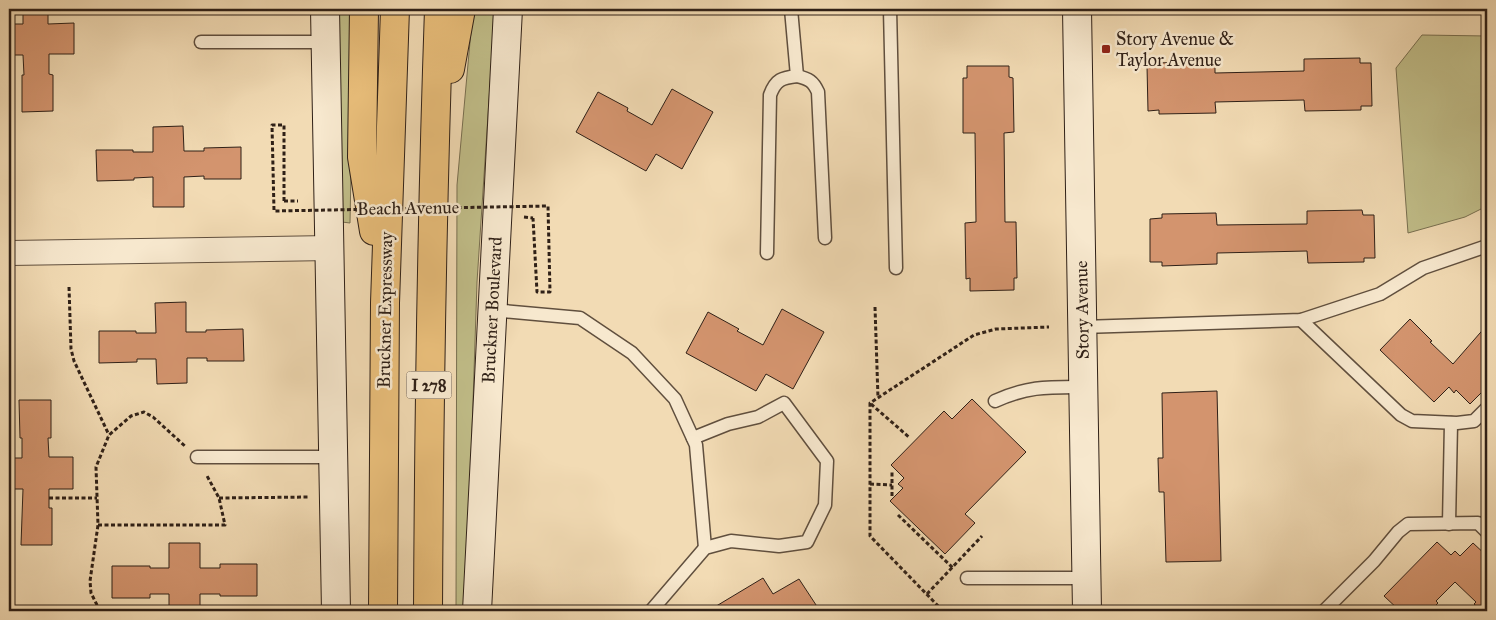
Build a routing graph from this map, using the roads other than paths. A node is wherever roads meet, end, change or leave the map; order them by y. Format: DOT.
graph roads {
  1 [pos="325,9"];
  2 [pos="364,9"];
  3 [pos="395,9"];
  4 [pos="439,9"];
  5 [pos="461,9"];
  6 [pos="508,9"];
  7 [pos="791,9"];
  8 [pos="890,9"];
  9 [pos="1077,9"];
  10 [pos="201,42"];
  11 [pos="325,42"];
  12 [pos="798,76"];
  13 [pos="434,159"];
  14 [pos="825,238"];
  15 [pos="1487,246"];
  16 [pos="330,248"];
  17 [pos="9,253"];
  18 [pos="767,253"];
  19 [pos="896,268"];
  20 [pos="385,303"];
  21 [pos="492,310"];
  22 [pos="1301,320"];
  23 [pos="1082,327"];
  24 [pos="1084,387"];
  25 [pos="995,401"];
  26 [pos="1487,408"];
  27 [pos="1451,422"];
  28 [pos="693,438"];
  29 [pos="197,457"];
  30 [pos="333,457"];
  31 [pos="1449,524"];
  32 [pos="1487,532"];
  33 [pos="705,548"];
  34 [pos="967,578"];
  35 [pos="1087,578"];
  36 [pos="336,611"];
  37 [pos="383,611"];
  38 [pos="428,611"];
  39 [pos="477,611"];
  40 [pos="652,611"];
  41 [pos="1088,611"];
  42 [pos="1324,611"];
  1 -- 11 [label="main road"];
  2 -- 20 [label="highway"];
  3 -- 20 [label="highway, Bruckner Expressway / I 278"];
  4 -- 13 [label="highway, I 278"];
  5 -- 13 [label="highway"];
  6 -- 21 [label="main road, Bruckner Boulevard"];
  7 -- 12 [label="lane"];
  8 -- 19 [label="lane"];
  9 -- 23 [label="main road, Story Avenue"];
  10 -- 11 [label="lane"];
  11 -- 16 [label="main road"];
  12 -- 14 [label="lane"];
  12 -- 18 [label="lane"];
  13 -- 38 [label="highway, I 278"];
  15 -- 22 [label="lane"];
  16 -- 17 [label="street"];
  16 -- 30 [label="main road"];
  20 -- 37 [label="highway, Bruckner Expressway / I 278"];
  21 -- 28 [label="lane"];
  21 -- 39 [label="main road, Bruckner Boulevard"];
  22 -- 23 [label="lane"];
  22 -- 27 [label="lane"];
  23 -- 24 [label="main road, Story Avenue"];
  24 -- 25 [label="lane"];
  24 -- 35 [label="main road, Story Avenue"];
  26 -- 27 [label="lane"];
  27 -- 31 [label="lane"];
  28 -- 33 [label="lane"];
  28 -- 33 [label="lane"];
  29 -- 30 [label="lane"];
  30 -- 36 [label="main road"];
  31 -- 32 [label="lane"];
  31 -- 42 [label="lane"];
  33 -- 40 [label="lane"];
  34 -- 35 [label="lane"];
  35 -- 41 [label="main road, Story Avenue"];
}
